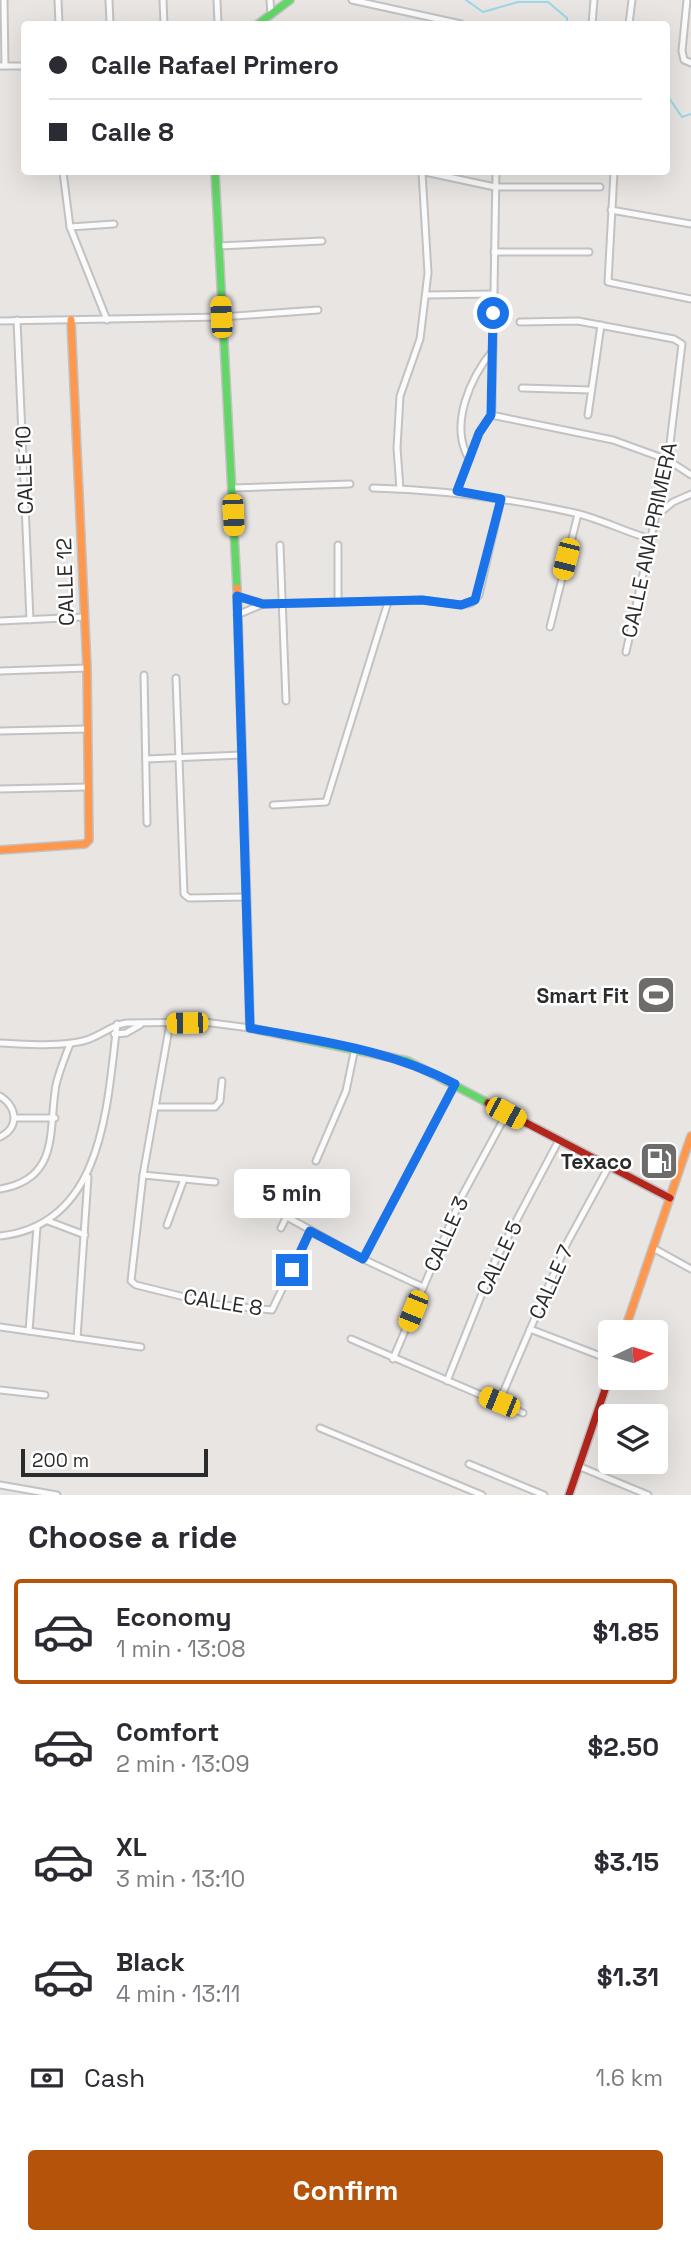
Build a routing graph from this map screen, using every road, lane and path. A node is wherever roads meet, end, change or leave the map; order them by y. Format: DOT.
graph roads {
  1 [pos="4,0"];
  2 [pos="58,0"];
  3 [pos="109,0"];
  4 [pos="163,0"];
  5 [pos="217,0"];
  6 [pos="270,0"];
  7 [pos="290,0"];
  8 [pos="352,0"];
  9 [pos="594,0"];
  10 [pos="632,0"];
  11 [pos="687,0"];
  12 [pos="271,16"];
  13 [pos="59,21"];
  14 [pos="110,21"];
  15 [pos="164,21"];
  16 [pos="218,21"];
  17 [pos="263,21"];
  18 [pos="447,21"];
  19 [pos="592,21"];
  20 [pos="629,21"];
  21 [pos="691,62"];
  22 [pos="3,66"];
  23 [pos="21,66"];
  24 [pos="64,175"];
  25 [pos="215,175"];
  26 [pos="424,175"];
  27 [pos="438,175"];
  28 [pos="496,175"];
  29 [pos="614,175"];
  30 [pos="495,187"];
  31 [pos="600,187"];
  32 [pos="611,209"];
  33 [pos="114,224"];
  34 [pos="691,224"];
  35 [pos="71,227"];
  36 [pos="322,241"];
  37 [pos="218,246"];
  38 [pos="494,252"];
  39 [pos="589,252"];
  40 [pos="494,294"];
  41 [pos="427,295"];
  42 [pos="691,299"];
  43 [pos="318,310"];
  44 [pos="221,317"];
  45 [pos="17,320"];
  46 [pos="71,320"];
  47 [pos="107,320"];
  48 [pos="0,321"];
  49 [pos="520,322"];
  50 [pos="601,325"];
  51 [pos="493,350"];
  52 [pos="523,388"];
  53 [pos="591,390"];
  54 [pos="491,415"];
  55 [pos="588,415"];
  56 [pos="468,459"];
  57 [pos="668,460"];
  58 [pos="691,475"];
  59 [pos="350,484"];
  60 [pos="232,488"];
  61 [pos="373,488"];
  62 [pos="400,489"];
  63 [pos="457,491"];
  64 [pos="691,494"];
  65 [pos="501,499"];
  66 [pos="578,514"];
  67 [pos="656,517"];
  68 [pos="651,539"];
  69 [pos="279,545"];
  70 [pos="338,545"];
  71 [pos="237,596"];
  72 [pos="338,602"];
  73 [pos="388,602"];
  74 [pos="263,604"];
  75 [pos="282,604"];
  76 [pos="237,615"];
  77 [pos="84,617"];
  78 [pos="30,620"];
  79 [pos="0,621"];
  80 [pos="550,627"];
  81 [pos="626,652"];
  82 [pos="87,668"];
  83 [pos="0,671"];
  84 [pos="144,675"];
  85 [pos="176,678"];
  86 [pos="286,701"];
  87 [pos="87,729"];
  88 [pos="0,731"];
  89 [pos="242,755"];
  90 [pos="177,757"];
  91 [pos="146,759"];
  92 [pos="88,787"];
  93 [pos="0,789"];
  94 [pos="273,805"];
  95 [pos="147,823"];
  96 [pos="0,850"];
  97 [pos="245,897"];
  98 [pos="170,1023"];
  99 [pos="117,1024"];
  100 [pos="139,1025"];
  101 [pos="250,1028"];
  102 [pos="108,1033"];
  103 [pos="115,1034"];
  104 [pos="0,1043"];
  105 [pos="70,1044"];
  106 [pos="355,1048"];
  107 [pos="222,1081"];
  108 [pos="455,1084"];
  109 [pos="0,1096"];
  110 [pos="156,1107"];
  111 [pos="506,1113"];
  112 [pos="15,1118"];
  113 [pos="55,1118"];
  114 [pos="691,1136"];
  115 [pos="0,1137"];
  116 [pos="559,1140"];
  117 [pos="316,1160"];
  118 [pos="609,1166"];
  119 [pos="89,1174"];
  120 [pos="144,1175"];
  121 [pos="184,1179"];
  122 [pos="215,1182"];
  123 [pos="301,1187"];
  124 [pos="0,1189"];
  125 [pos="670,1198"];
  126 [pos="286,1217"];
  127 [pos="48,1221"];
  128 [pos="167,1225"];
  129 [pos="37,1227"];
  130 [pos="281,1228"];
  131 [pos="310,1231"];
  132 [pos="0,1236"];
  133 [pos="85,1236"];
  134 [pos="653,1248"];
  135 [pos="363,1259"];
  136 [pos="691,1269"];
  137 [pos="423,1287"];
  138 [pos="628,1320"];
  139 [pos="0,1327"];
  140 [pos="530,1329"];
  141 [pos="29,1331"];
  142 [pos="77,1338"];
  143 [pos="351,1339"];
  144 [pos="141,1348"];
  145 [pos="598,1355"];
  146 [pos="393,1359"];
  147 [pos="447,1381"];
  148 [pos="0,1390"];
  149 [pos="605,1390"];
  150 [pos="45,1395"];
  151 [pos="499,1402"];
  152 [pos="523,1413"];
  153 [pos="320,1428"];
  154 [pos="469,1464"];
  155 [pos="578,1466"];
  156 [pos="0,1485"];
  157 [pos="51,1495"];
  158 [pos="57,1495"];
  159 [pos="482,1495"];
  160 [pos="544,1495"];
  161 [pos="569,1495"];
  162 [pos="648,1495"];
  1 -- 22 [label="street"];
  2 -- 13 [label="street"];
  3 -- 14 [label="street"];
  4 -- 15 [label="street"];
  5 -- 16 [label="street"];
  6 -- 12 [label="street"];
  7 -- 12 [label="street"];
  8 -- 18 [label="street"];
  9 -- 19 [label="street"];
  10 -- 20 [label="street"];
  11 -- 21 [label="street"];
  12 -- 17 [label="street"];
  22 -- 23 [label="street"];
  24 -- 35 [label="street"];
  25 -- 37 [label="street"];
  26 -- 41 [label="street"];
  27 -- 30 [label="street"];
  28 -- 30 [label="street"];
  29 -- 32 [label="street"];
  30 -- 31 [label="street"];
  30 -- 38 [label="street"];
  32 -- 34 [label="street"];
  32 -- 42 [label="street"];
  33 -- 35 [label="street"];
  35 -- 47 [label="street"];
  36 -- 37 [label="street"];
  37 -- 44 [label="street"];
  38 -- 39 [label="street"];
  38 -- 40 [label="street"];
  40 -- 41 [label="street"];
  40 -- 51 [label="street"];
  41 -- 62 [label="street"];
  43 -- 44 [label="street"];
  44 -- 47 [label="street"];
  44 -- 60 [label="street"];
  45 -- 46 [label="street"];
  45 -- 48 [label="street"];
  45 -- 78 [label="street, CALLE 10"];
  46 -- 47 [label="street"];
  46 -- 77 [label="street, CALLE 12"];
  49 -- 50 [label="street"];
  50 -- 53 [label="street"];
  50 -- 57 [label="street, CALLE ANA PRIMERA"];
  51 -- 54 [label="street"];
  51 -- 56 [label="street"];
  52 -- 53 [label="street"];
  53 -- 55 [label="street"];
  54 -- 56 [label="street"];
  54 -- 57 [label="street"];
  56 -- 63 [label="street"];
  57 -- 58 [label="street"];
  57 -- 67 [label="street, CALLE ANA PRIMERA"];
  59 -- 60 [label="street"];
  60 -- 71 [label="street"];
  61 -- 62 [label="street"];
  62 -- 63 [label="street"];
  63 -- 65 [label="street"];
  64 -- 67 [label="street"];
  65 -- 66 [label="street"];
  65 -- 73 [label="street"];
  66 -- 68 [label="street"];
  66 -- 80 [label="street"];
  67 -- 68 [label="street, CALLE ANA PRIMERA"];
  68 -- 81 [label="street, CALLE ANA PRIMERA"];
  69 -- 75 [label="street"];
  70 -- 72 [label="street"];
  71 -- 74 [label="street"];
  71 -- 76 [label="street"];
  72 -- 73 [label="street"];
  72 -- 75 [label="street"];
  73 -- 94 [label="street"];
  74 -- 75 [label="street"];
  74 -- 76 [label="street"];
  75 -- 86 [label="street"];
  76 -- 89 [label="street"];
  77 -- 78 [label="street"];
  77 -- 82 [label="street, CALLE 12"];
  78 -- 79 [label="street"];
  82 -- 83 [label="street"];
  82 -- 87 [label="street, CALLE 12"];
  84 -- 91 [label="street"];
  85 -- 90 [label="street"];
  87 -- 88 [label="street"];
  87 -- 92 [label="street, CALLE 12"];
  89 -- 90 [label="street"];
  89 -- 97 [label="street"];
  90 -- 91 [label="street"];
  90 -- 97 [label="street"];
  91 -- 95 [label="street"];
  92 -- 93 [label="street"];
  92 -- 96 [label="street, CALLE 12"];
  97 -- 101 [label="street"];
  98 -- 100 [label="street"];
  98 -- 101 [label="street"];
  98 -- 110 [label="street"];
  99 -- 100 [label="street"];
  99 -- 102 [label="street"];
  99 -- 103 [label="street"];
  100 -- 103 [label="street"];
  101 -- 106 [label="street"];
  102 -- 103 [label="street"];
  102 -- 105 [label="street"];
  103 -- 119 [label="street"];
  104 -- 105 [label="street"];
  105 -- 113 [label="street"];
  106 -- 108 [label="street"];
  106 -- 117 [label="street"];
  107 -- 110 [label="street"];
  108 -- 111 [label="street"];
  108 -- 135 [label="street"];
  109 -- 112 [label="street"];
  110 -- 120 [label="street"];
  111 -- 116 [label="street"];
  111 -- 137 [label="street, CALLE 3"];
  112 -- 113 [label="street"];
  112 -- 115 [label="street"];
  113 -- 124 [label="street"];
  114 -- 125 [label="street"];
  116 -- 118 [label="street"];
  116 -- 147 [label="street, CALLE 5"];
  118 -- 125 [label="street"];
  118 -- 140 [label="street, CALLE 7"];
  119 -- 127 [label="street"];
  119 -- 133 [label="street"];
  120 -- 121 [label="street"];
  120 -- 131 [label="street, CALLE 8"];
  121 -- 122 [label="street"];
  121 -- 128 [label="street"];
  123 -- 126 [label="street"];
  125 -- 134 [label="street"];
  126 -- 130 [label="street"];
  126 -- 131 [label="street"];
  127 -- 129 [label="street"];
  127 -- 133 [label="street"];
  129 -- 132 [label="street"];
  129 -- 141 [label="street"];
  131 -- 135 [label="street"];
  133 -- 142 [label="street"];
  134 -- 136 [label="street"];
  134 -- 138 [label="street"];
  135 -- 137 [label="street"];
  137 -- 146 [label="street, CALLE 3"];
  139 -- 141 [label="street"];
  140 -- 145 [label="street"];
  140 -- 151 [label="street, CALLE 7"];
  141 -- 142 [label="street"];
  142 -- 144 [label="street"];
  143 -- 146 [label="street"];
  146 -- 147 [label="street"];
  147 -- 151 [label="street"];
  148 -- 150 [label="street"];
  149 -- 155 [label="street"];
  151 -- 152 [label="street"];
  153 -- 159 [label="street"];
  154 -- 160 [label="street"];
  155 -- 161 [label="street"];
  155 -- 162 [label="street"];
  156 -- 157 [label="street"];
  157 -- 158 [label="street"];
}
